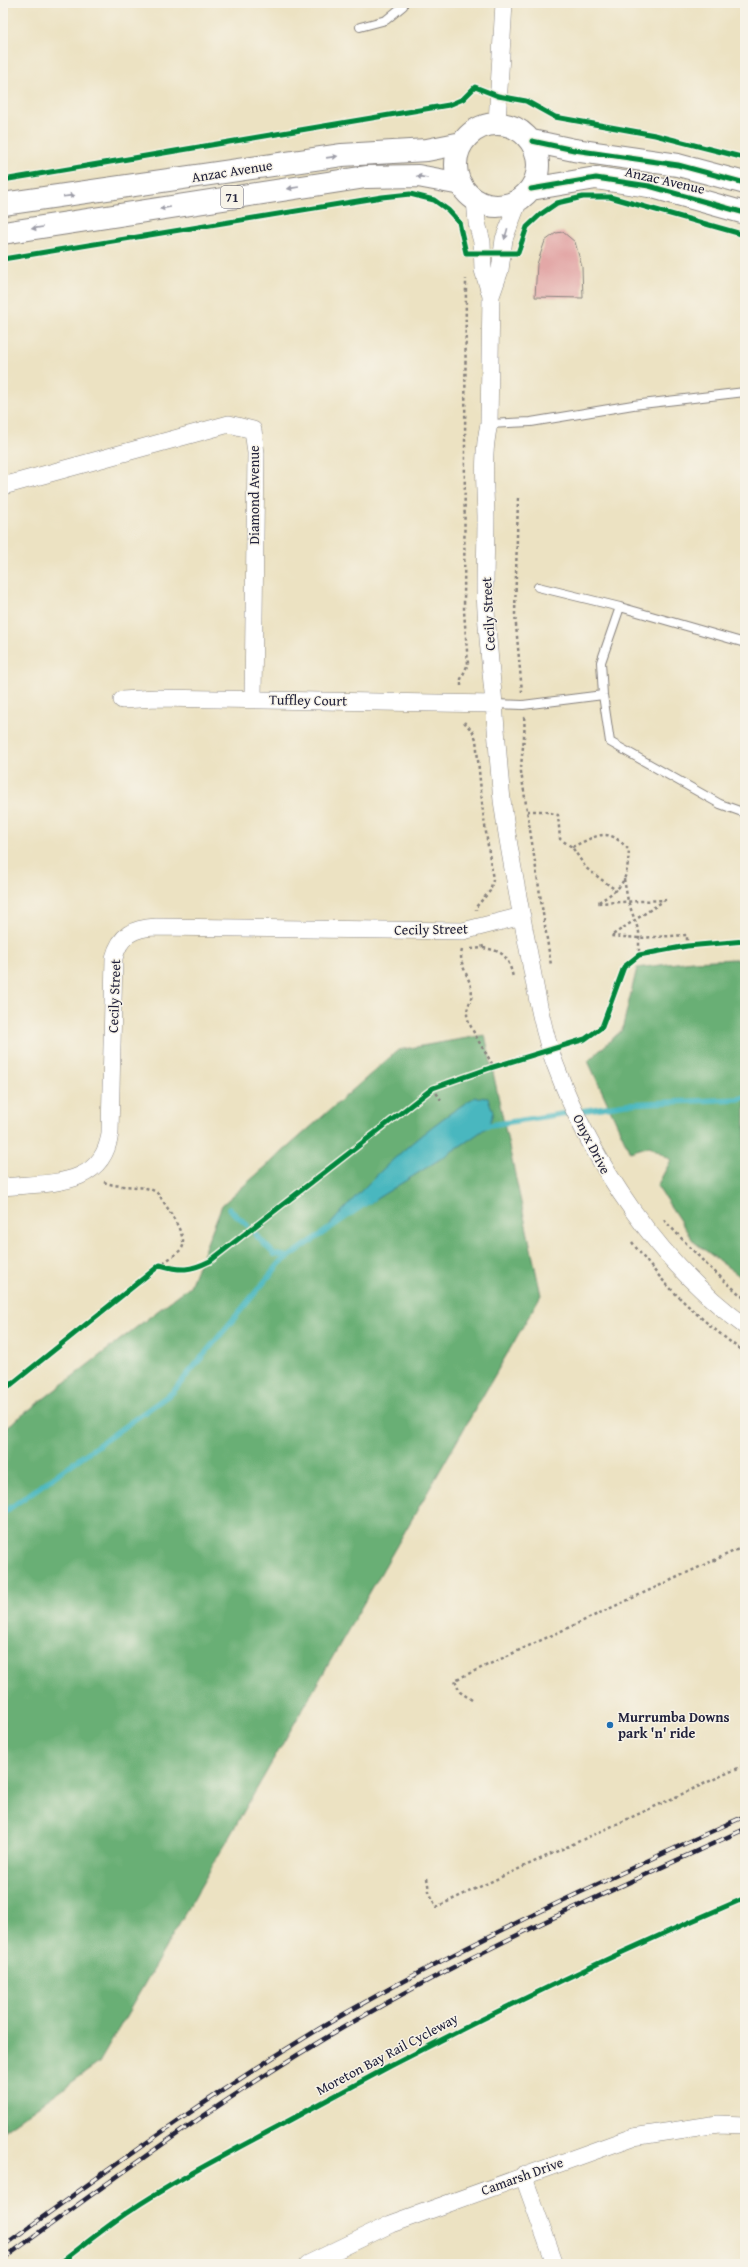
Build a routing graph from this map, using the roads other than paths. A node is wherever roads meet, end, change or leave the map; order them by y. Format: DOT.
graph roads {
  1 [pos="402,3"];
  2 [pos="504,3"];
  3 [pos="360,27"];
  4 [pos="496,123"];
  5 [pos="532,142"];
  6 [pos="462,143"];
  7 [pos="745,183"];
  8 [pos="468,192"];
  9 [pos="524,194"];
  10 [pos="3,204"];
  11 [pos="745,213"];
  12 [pos="3,233"];
  13 [pos="491,296"];
  14 [pos="745,392"];
  15 [pos="488,424"];
  16 [pos="3,486"];
  17 [pos="538,587"];
  18 [pos="620,607"];
  19 [pos="745,643"];
  20 [pos="603,695"];
  21 [pos="253,699"];
  22 [pos="122,700"];
  23 [pos="494,704"];
  24 [pos="745,813"];
  25 [pos="522,916"];
  26 [pos="3,1187"];
  27 [pos="745,1326"];
  28 [pos="745,2125"];
  29 [pos="523,2175"];
  30 [pos="308,2264"];
  31 [pos="555,2264"];
  1 -- 3 [label="lane"];
  2 -- 4 [label="street"];
  4 -- 5 [label="highway"];
  4 -- 6 [label="highway"];
  5 -- 7 [label="highway, Anzac Avenue"];
  5 -- 9 [label="highway"];
  6 -- 8 [label="highway"];
  10 -- 6 [label="highway, Anzac Avenue / 71, one-way"];
  8 -- 9 [label="highway, 71"];
  8 -- 12 [label="highway, Anzac Avenue / 71, one-way"];
  8 -- 13 [label="street, Cecily Street"];
  9 -- 11 [label="highway, Anzac Avenue / 71"];
  9 -- 13 [label="street, Cecily Street, one-way"];
  13 -- 15 [label="street, Cecily Street"];
  14 -- 15 [label="lane"];
  15 -- 23 [label="street, Cecily Street"];
  16 -- 21 [label="street, Diamond Avenue"];
  17 -- 18 [label="lane"];
  18 -- 19 [label="lane"];
  18 -- 20 [label="lane"];
  20 -- 23 [label="lane"];
  20 -- 24 [label="lane"];
  21 -- 22 [label="street, Tuffley Court"];
  21 -- 23 [label="street, Tuffley Court"];
  23 -- 25 [label="street, Cecily Street"];
  25 -- 26 [label="street, Cecily Street"];
  25 -- 27 [label="street, Onyx Drive"];
  28 -- 29 [label="street, Camarsh Drive"];
  29 -- 30 [label="street, Camarsh Drive"];
  29 -- 31 [label="street"];
}
